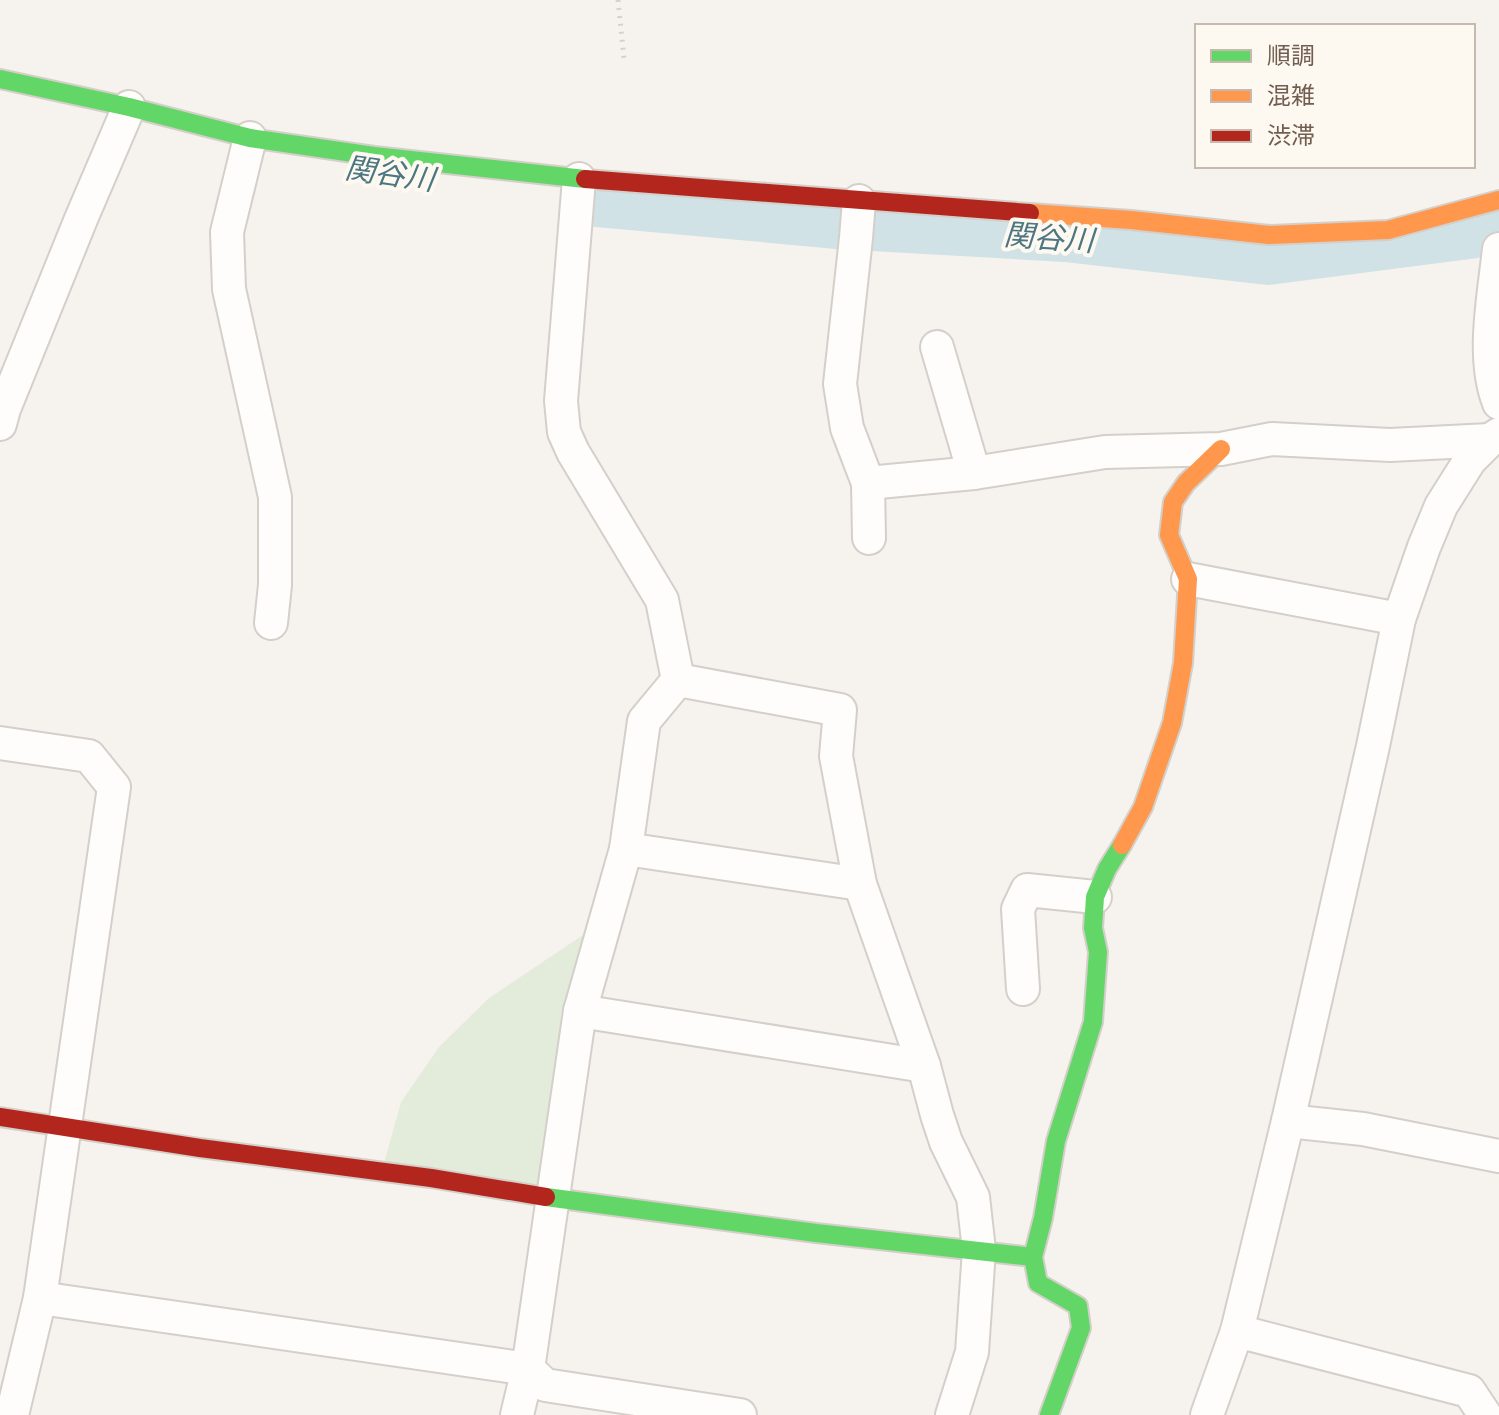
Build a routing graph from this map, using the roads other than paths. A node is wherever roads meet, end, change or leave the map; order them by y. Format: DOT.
graph roads {
  1 [pos="0,79"];
  2 [pos="129,107"];
  3 [pos="250,138"];
  4 [pos="579,179"];
  5 [pos="1499,200"];
  6 [pos="858,219"];
  7 [pos="1499,249"];
  8 [pos="937,347"];
  9 [pos="1499,403"];
  10 [pos="1,413"];
  11 [pos="1494,437"];
  12 [pos="1221,449"];
  13 [pos="974,473"];
  14 [pos="868,483"];
  15 [pos="869,538"];
  16 [pos="1188,579"];
  17 [pos="1399,619"];
  18 [pos="271,623"];
  19 [pos="678,680"];
  20 [pos="0,743"];
  21 [pos="626,849"];
  22 [pos="860,884"];
  23 [pos="1095,897"];
  24 [pos="1023,989"];
  25 [pos="580,1011"];
  26 [pos="924,1066"];
  27 [pos="0,1117"];
  28 [pos="1288,1121"];
  29 [pos="64,1128"];
  30 [pos="1499,1156"];
  31 [pos="552,1198"];
  32 [pos="979,1250"];
  33 [pos="1033,1257"];
  34 [pos="40,1298"];
  35 [pos="1237,1331"];
  36 [pos="528,1369"];
  37 [pos="12,1415"];
  38 [pos="517,1415"];
  39 [pos="740,1415"];
  40 [pos="952,1415"];
  41 [pos="1049,1415"];
  42 [pos="1207,1415"];
  43 [pos="1485,1415"];
  1 -- 2 [label="street"];
  2 -- 3 [label="street"];
  2 -- 10 [label="street"];
  3 -- 4 [label="street"];
  3 -- 18 [label="street"];
  4 -- 6 [label="street"];
  4 -- 19 [label="street"];
  5 -- 6 [label="street"];
  6 -- 14 [label="street"];
  7 -- 9 [label="street"];
  8 -- 13 [label="street"];
  11 -- 12 [label="street"];
  11 -- 17 [label="street"];
  12 -- 13 [label="street"];
  12 -- 16 [label="street"];
  13 -- 14 [label="street"];
  14 -- 15 [label="street"];
  16 -- 17 [label="street"];
  16 -- 23 [label="street"];
  17 -- 28 [label="street"];
  19 -- 21 [label="street"];
  19 -- 22 [label="street"];
  20 -- 29 [label="street"];
  21 -- 22 [label="street"];
  21 -- 25 [label="street"];
  22 -- 26 [label="street"];
  23 -- 24 [label="street"];
  23 -- 33 [label="street"];
  25 -- 26 [label="street"];
  25 -- 31 [label="street"];
  26 -- 32 [label="street"];
  27 -- 29 [label="street"];
  28 -- 30 [label="street"];
  28 -- 35 [label="street"];
  29 -- 31 [label="street"];
  29 -- 34 [label="street"];
  31 -- 32 [label="street"];
  31 -- 36 [label="street"];
  32 -- 33 [label="street"];
  32 -- 40 [label="street"];
  33 -- 41 [label="street"];
  34 -- 36 [label="street"];
  34 -- 37 [label="street"];
  35 -- 42 [label="street"];
  35 -- 43 [label="street"];
  36 -- 38 [label="street"];
  36 -- 39 [label="street"];
}
